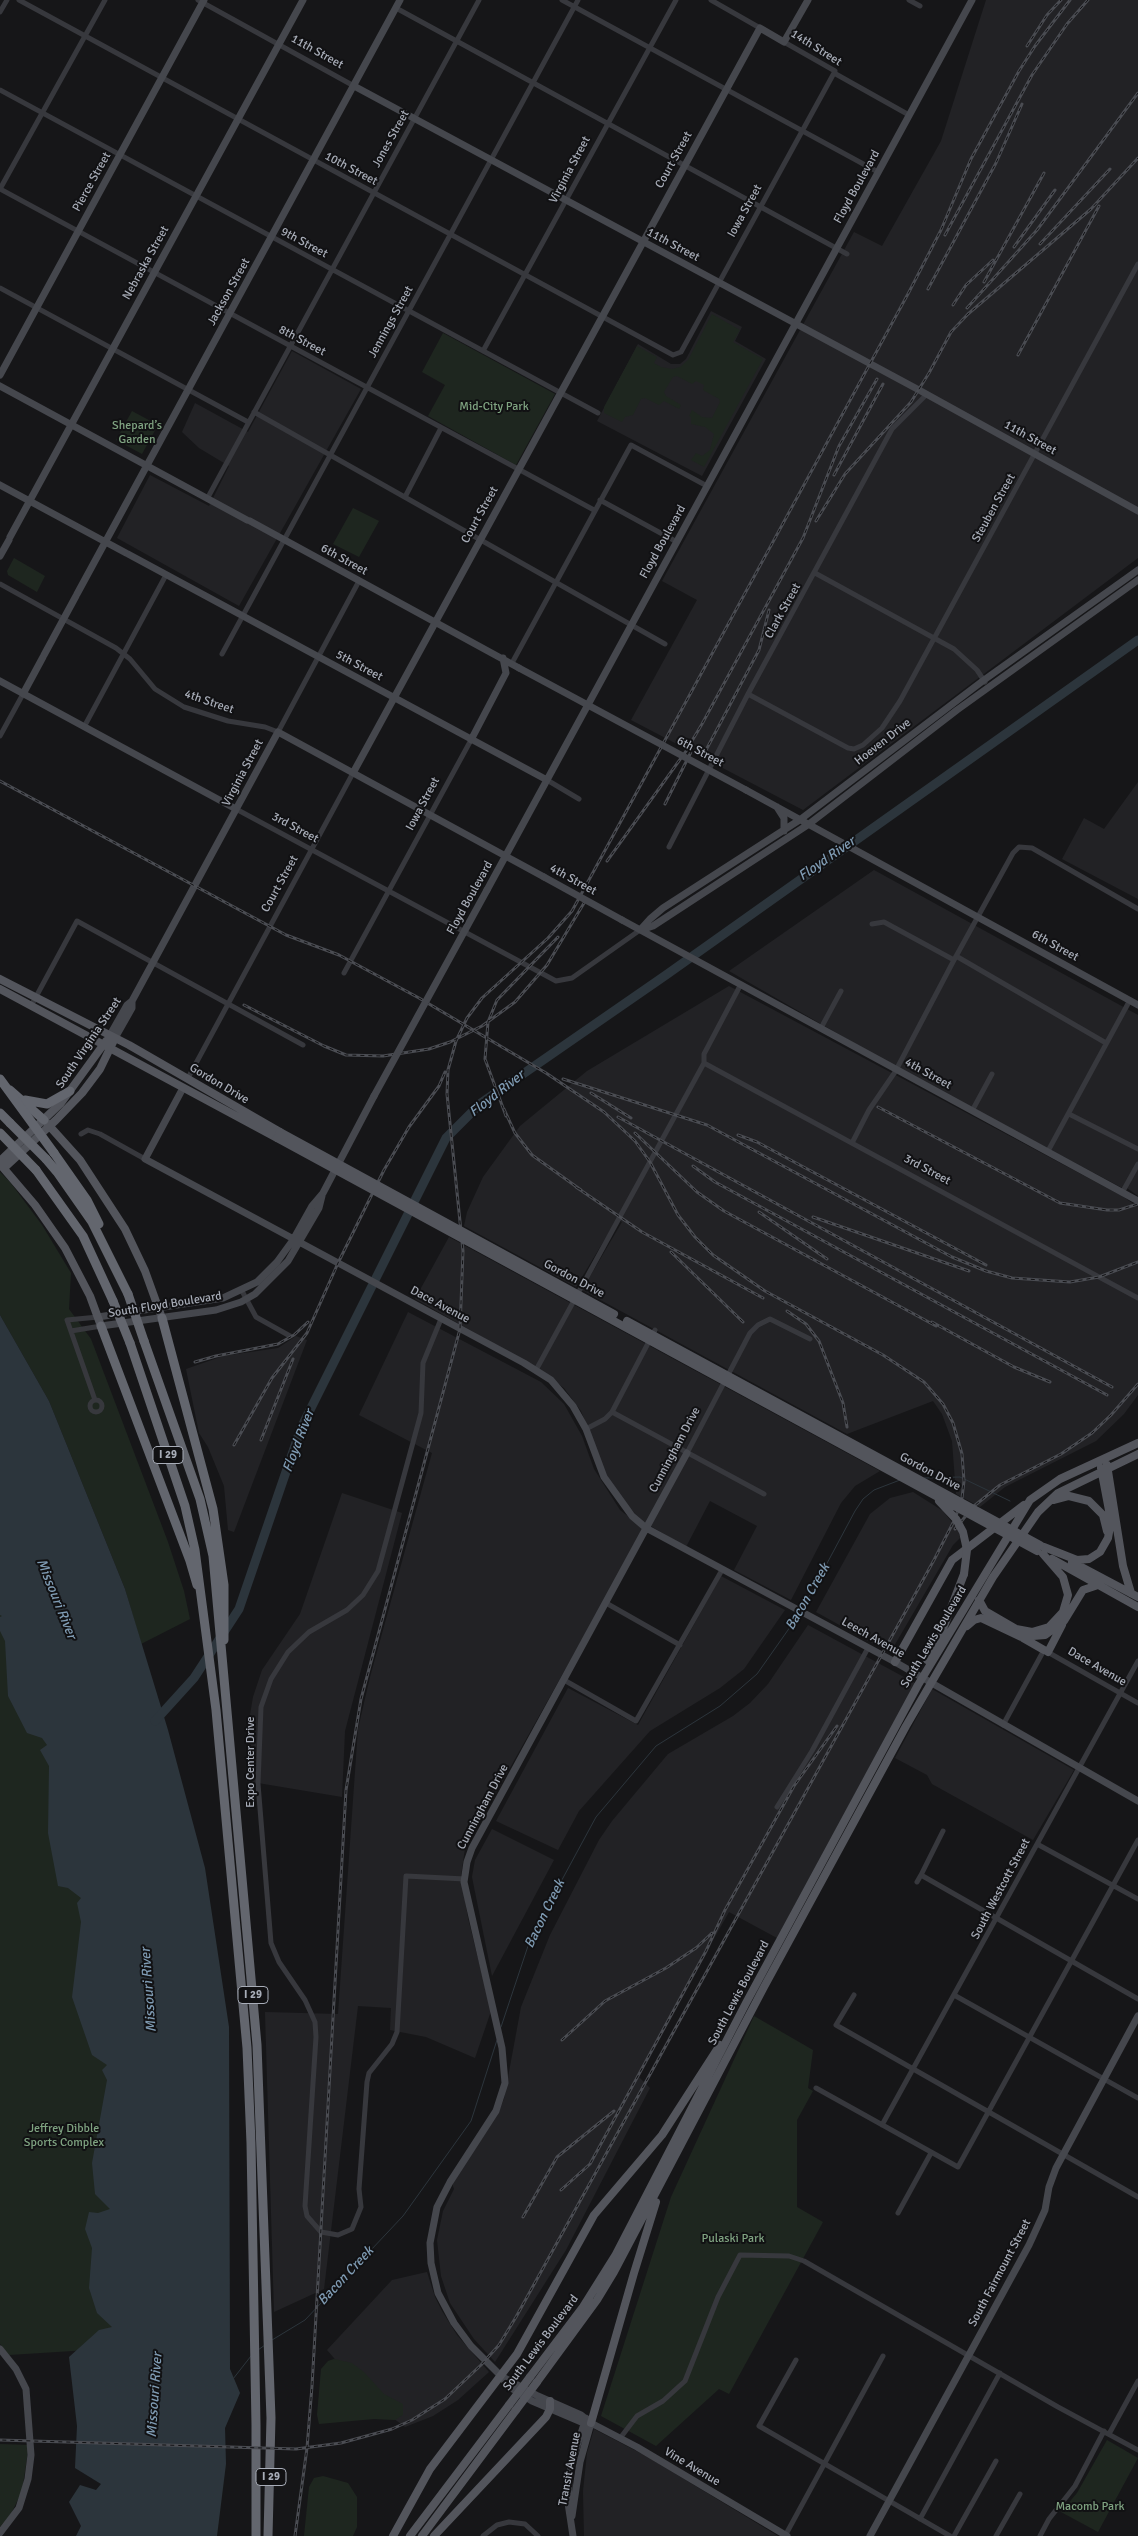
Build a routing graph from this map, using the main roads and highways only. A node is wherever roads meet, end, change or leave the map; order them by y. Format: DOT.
graph roads {
  1 [pos="303,0"];
  2 [pos="400,0"];
  3 [pos="808,0"];
  4 [pos="972,0"];
  5 [pos="202,1"];
  6 [pos="760,28"];
  7 [pos="354,86"];
  8 [pos="643,242"];
  9 [pos="795,324"];
  10 [pos="0,375"];
  11 [pos="0,386"];
  12 [pos="72,424"];
  13 [pos="146,466"];
  14 [pos="0,485"];
  15 [pos="30,501"];
  16 [pos="1138,510"];
  17 [pos="105,542"];
  18 [pos="0,556"];
  19 [pos="1138,570"];
  20 [pos="1138,580"];
  21 [pos="435,622"];
  22 [pos="503,658"];
  23 [pos="520,668"];
  24 [pos="506,673"];
  25 [pos="0,681"];
  26 [pos="23,694"];
  27 [pos="394,698"];
  28 [pos="278,732"];
  29 [pos="471,740"];
  30 [pos="353,773"];
  31 [pos="547,780"];
  32 [pos="776,806"];
  33 [pos="236,809"];
  34 [pos="801,819"];
  35 [pos="809,824"];
  36 [pos="784,831"];
  37 [pos="506,856"];
  38 [pos="640,930"];
  39 [pos="146,974"];
  40 [pos="0,979"];
  41 [pos="0,989"];
  42 [pos="1138,1005"];
  43 [pos="113,1037"];
  44 [pos="107,1047"];
  45 [pos="127,1058"];
  46 [pos="100,1069"];
  47 [pos="0,1081"];
  48 [pos="183,1088"];
  49 [pos="70,1091"];
  50 [pos="374,1096"];
  51 [pos="22,1100"];
  52 [pos="0,1113"];
  53 [pos="47,1123"];
  54 [pos="0,1133"];
  55 [pos="278,1135"];
  56 [pos="1,1164"];
  57 [pos="1138,1201"];
  58 [pos="296,1241"];
  59 [pos="107,1250"];
  60 [pos="158,1308"];
  61 [pos="162,1318"];
  62 [pos="99,1322"];
  63 [pos="1138,1443"];
  64 [pos="687,1453"];
  65 [pos="1138,1454"];
  66 [pos="1102,1460"];
  67 [pos="1105,1470"];
  68 [pos="914,1484"];
  69 [pos="1030,1500"];
  70 [pos="1044,1506"];
  71 [pos="646,1528"];
  72 [pos="1108,1538"];
  73 [pos="1041,1549"];
  74 [pos="217,1553"];
  75 [pos="196,1570"];
  76 [pos="1098,1585"];
  77 [pos="1134,1595"];
  78 [pos="970,1598"];
  79 [pos="977,1603"];
  80 [pos="1138,1607"];
  81 [pos="981,1618"];
  82 [pos="1064,1621"];
  83 [pos="959,1635"];
  84 [pos="1021,1637"];
  85 [pos="895,1662"];
  86 [pos="922,1678"];
  87 [pos="931,1684"];
  88 [pos="1138,1801"];
  89 [pos="746,2003"];
  90 [pos="1138,2016"];
  91 [pos="668,2173"];
  92 [pos="0,2349"];
  93 [pos="501,2376"];
  94 [pos="550,2405"];
  95 [pos="513,2408"];
  96 [pos="587,2422"];
  97 [pos="0,2533"];
  98 [pos="256,2536"];
  99 [pos="268,2536"];
  100 [pos="394,2536"];
  101 [pos="410,2536"];
  102 [pos="422,2536"];
  103 [pos="434,2536"];
  104 [pos="573,2536"];
  105 [pos="786,2536"];
  106 [pos="870,2536"];
  1 -- 12 [label="main road, Nebraska Street"];
  2 -- 7 [label="main road, Jackson Street"];
  3 -- 6 [label="main road, 14th Street"];
  4 -- 9 [label="main road, Floyd Boulevard"];
  5 -- 10 [label="main road, Pierce Street"];
  6 -- 8 [label="main road, Court Street"];
  7 -- 8 [label="main road, 11th Street"];
  7 -- 13 [label="main road, Jackson Street"];
  8 -- 9 [label="main road, 11th Street"];
  8 -- 21 [label="main road, Court Street"];
  9 -- 16 [label="main road, 11th Street"];
  9 -- 31 [label="main road, Floyd Boulevard"];
  11 -- 12 [label="main road, 6th Street"];
  12 -- 13 [label="main road, 6th Street"];
  12 -- 15 [label="main road, Nebraska Street"];
  13 -- 17 [label="main road, Jackson Street"];
  13 -- 21 [label="main road, 6th Street"];
  14 -- 15 [label="main road, 5th Street"];
  15 -- 17 [label="main road, 5th Street"];
  15 -- 18 [label="main road, Nebraska Street"];
  17 -- 26 [label="main road, Jackson Street"];
  17 -- 27 [label="main road, 5th Street"];
  19 -- 34 [label="main road, Hoeven Drive"];
  20 -- 35 [label="main road, Hoeven Drive"];
  21 -- 22 [label="main road, 6th Street"];
  21 -- 27 [label="main road, Court Street"];
  22 -- 23 [label="main road, 6th Street"];
  22 -- 24 [label="main road"];
  23 -- 24 [label="main road"];
  23 -- 32 [label="main road, 6th Street, bridge"];
  24 -- 29 [label="main road, Iowa Street"];
  25 -- 26 [label="main road, 3rd Street"];
  26 -- 33 [label="main road, 3rd Street"];
  27 -- 29 [label="main road, 5th Street"];
  27 -- 30 [label="main road, Court Street"];
  28 -- 30 [label="main road, 4th Street"];
  28 -- 33 [label="main road, Virginia Street"];
  29 -- 31 [label="main road, 5th Street"];
  30 -- 37 [label="main road, 4th Street"];
  31 -- 37 [label="main road, Floyd Boulevard"];
  32 -- 34 [label="main road, 6th Street"];
  32 -- 36 [label="main road"];
  33 -- 39 [label="main road, Virginia Street"];
  34 -- 35 [label="main road, 6th Street"];
  34 -- 36 [label="main road, Hoeven Drive"];
  35 -- 38 [label="main road, Hoeven Drive"];
  35 -- 42 [label="main road, 6th Street"];
  36 -- 38 [label="main road, Hoeven Drive"];
  37 -- 38 [label="main road, 4th Street, bridge"];
  37 -- 50 [label="main road, Floyd Boulevard, bridge"];
  38 -- 57 [label="main road, 4th Street"];
  39 -- 43 [label="main road, South Virginia Street"];
  40 -- 43 [label="main road, Gordon Drive"];
  41 -- 44 [label="main road, Gordon Drive"];
  43 -- 44 [label="main road, South Virginia Street"];
  43 -- 55 [label="main road, Gordon Drive"];
  44 -- 45 [label="main road, Gordon Drive"];
  44 -- 46 [label="main road, South Virginia Street"];
  44 -- 49 [label="main road, South Virginia Street"];
  45 -- 46 [label="main road"];
  45 -- 48 [label="main road, Gordon Drive"];
  46 -- 53 [label="main road, South Virginia Street"];
  47 -- 51 [label="highway"];
  47 -- 59 [label="highway, bridge"];
  48 -- 55 [label="main road, Gordon Drive"];
  48 -- 58 [label="main road, Dace Avenue"];
  49 -- 51 [label="highway"];
  49 -- 53 [label="main road, South Virginia Street"];
  50 -- 58 [label="main road, South Floyd Boulevard"];
  51 -- 53 [label="highway"];
  52 -- 59 [label="highway, I 29, bridge"];
  53 -- 56 [label="main road, South Virginia Street"];
  53 -- 60 [label="main road"];
  54 -- 75 [label="highway, I 29, bridge"];
  55 -- 68 [label="main road, Gordon Drive, bridge"];
  55 -- 73 [label="main road, Gordon Drive, bridge"];
  56 -- 62 [label="main road"];
  58 -- 60 [label="main road, South Floyd Boulevard"];
  58 -- 61 [label="main road, South Floyd Boulevard"];
  58 -- 71 [label="main road, Dace Avenue"];
  59 -- 74 [label="highway, I 29, bridge"];
  60 -- 61 [label="main road"];
  60 -- 62 [label="main road, South Floyd Boulevard"];
  61 -- 62 [label="main road, South Floyd Boulevard"];
  61 -- 74 [label="highway"];
  62 -- 75 [label="highway"];
  63 -- 66 [label="main road, South Lewis Boulevard"];
  64 -- 71 [label="main road, Cunningham Drive"];
  65 -- 67 [label="main road, South Lewis Boulevard"];
  66 -- 67 [label="main road"];
  66 -- 69 [label="main road, South Lewis Boulevard"];
  67 -- 70 [label="main road, South Lewis Boulevard"];
  67 -- 72 [label="main road"];
  67 -- 77 [label="main road"];
  68 -- 73 [label="main road, Gordon Drive, bridge"];
  68 -- 86 [label="main road, bridge"];
  69 -- 78 [label="main road, South Lewis Boulevard"];
  69 -- 85 [label="main road"];
  70 -- 72 [label="main road"];
  70 -- 79 [label="main road, South Lewis Boulevard"];
  71 -- 85 [label="main road, Leech Avenue"];
  71 -- 93 [label="main road, Cunningham Drive"];
  72 -- 73 [label="main road"];
  73 -- 76 [label="main road, Gordon Drive"];
  73 -- 77 [label="main road, Gordon Drive"];
  73 -- 79 [label="main road"];
  74 -- 99 [label="highway, I 29"];
  75 -- 98 [label="highway, I 29"];
  76 -- 80 [label="main road, Gordon Drive"];
  76 -- 82 [label="main road"];
  78 -- 79 [label="main road"];
  78 -- 86 [label="main road, South Lewis Boulevard"];
  79 -- 81 [label="main road"];
  79 -- 83 [label="main road, South Lewis Boulevard"];
  81 -- 83 [label="main road"];
  81 -- 84 [label="main road"];
  82 -- 84 [label="main road"];
  82 -- 84 [label="main road"];
  83 -- 87 [label="main road, South Lewis Boulevard"];
  85 -- 86 [label="main road, Leech Avenue"];
  86 -- 87 [label="main road, Leech Avenue"];
  86 -- 89 [label="main road, South Lewis Boulevard"];
  87 -- 88 [label="main road, Leech Avenue"];
  87 -- 91 [label="main road, South Lewis Boulevard"];
  89 -- 93 [label="main road"];
  89 -- 95 [label="main road, South Lewis Boulevard, bridge"];
  90 -- 106 [label="main road, South Fairmount Street"];
  91 -- 95 [label="main road, South Lewis Boulevard, bridge"];
  91 -- 96 [label="main road"];
  92 -- 97 [label="main road"];
  93 -- 94 [label="main road, Cunningham Drive"];
  93 -- 100 [label="main road"];
  94 -- 96 [label="main road, Vine Avenue"];
  94 -- 103 [label="main road"];
  95 -- 101 [label="main road, South Lewis Boulevard"];
  95 -- 102 [label="main road, South Lewis Boulevard"];
  96 -- 104 [label="main road, Transit Avenue"];
  96 -- 105 [label="main road, Vine Avenue"];
}
